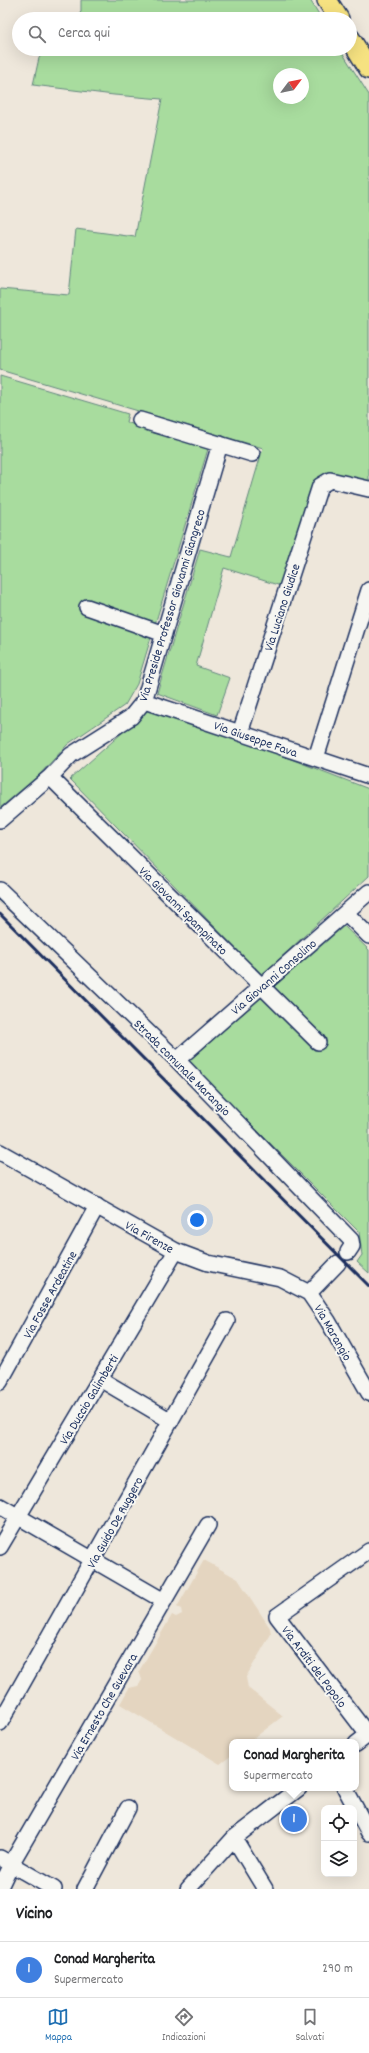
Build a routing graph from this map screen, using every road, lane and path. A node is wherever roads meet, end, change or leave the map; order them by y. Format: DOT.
graph roads {
  1 [pos="327,0"];
  2 [pos="335,12"];
  3 [pos="357,49"];
  4 [pos="369,69"];
  5 [pos="140,420"];
  6 [pos="220,444"];
  7 [pos="252,454"];
  8 [pos="369,489"];
  9 [pos="369,590"];
  10 [pos="87,607"];
  11 [pos="164,634"];
  12 [pos="144,701"];
  13 [pos="240,733"];
  14 [pos="316,758"];
  15 [pos="369,776"];
  16 [pos="50,777"];
  17 [pos="0,820"];
  18 [pos="0,890"];
  19 [pos="369,892"];
  20 [pos="346,913"];
  21 [pos="369,936"];
  22 [pos="262,986"];
  23 [pos="318,1042"];
  24 [pos="178,1060"];
  25 [pos="0,1152"];
  26 [pos="98,1206"];
  27 [pos="176,1251"];
  28 [pos="309,1293"];
  29 [pos="227,1321"];
  30 [pos="100,1379"];
  31 [pos="0,1382"];
  32 [pos="369,1393"];
  33 [pos="171,1422"];
  34 [pos="0,1506"];
  35 [pos="18,1516"];
  36 [pos="208,1525"];
  37 [pos="0,1547"];
  38 [pos="369,1551"];
  39 [pos="93,1560"];
  40 [pos="164,1601"];
  41 [pos="0,1723"];
  42 [pos="364,1738"];
  43 [pos="295,1791"];
  44 [pos="346,1791"];
  45 [pos="128,1808"];
  46 [pos="369,1833"];
  47 [pos="234,1838"];
  48 [pos="6,1861"];
  49 [pos="0,1887"];
  50 [pos="54,1889"];
  51 [pos="85,1889"];
  52 [pos="188,1889"];
  53 [pos="265,1889"];
  1 -- 2 [label="main road"];
  3 -- 4 [label="main road"];
  5 -- 6 [label="street"];
  6 -- 7 [label="street"];
  6 -- 11 [label="street, Via Preside Professor Giovanni Giangreco"];
  8 -- 13 [label="street, Via Luciano Giudice"];
  9 -- 14 [label="street"];
  10 -- 11 [label="street"];
  11 -- 12 [label="street, Via Preside Professor Giovanni Giangreco"];
  12 -- 13 [label="street, Via Giuseppe Fava"];
  12 -- 16 [label="street, Via Preside Professor Giovanni Giangreco"];
  13 -- 14 [label="street, Via Giuseppe Fava"];
  14 -- 15 [label="street, Via Giuseppe Fava"];
  16 -- 17 [label="street, Via Preside Professor Giovanni Giangreco"];
  16 -- 22 [label="street, Via Giovanni Spampinato"];
  18 -- 24 [label="street, Strada comunale Marangio"];
  19 -- 20 [label="street, Via Giovanni Consolino"];
  20 -- 21 [label="street"];
  20 -- 22 [label="street, Via Giovanni Consolino"];
  22 -- 23 [label="street, Via Giovanni Spampinato"];
  22 -- 24 [label="street, Via Giovanni Consolino"];
  24 -- 28 [label="street, Strada comunale Marangio"];
  25 -- 26 [label="street, Via Firenze"];
  26 -- 27 [label="street, Via Firenze"];
  26 -- 31 [label="street, Via Fosse Ardeatine"];
  27 -- 28 [label="street, Via Firenze"];
  27 -- 30 [label="street, Via Duccio Galimberti"];
  28 -- 32 [label="street, Via Marangio"];
  29 -- 33 [label="street, Via Guido De Ruggero"];
  30 -- 33 [label="street"];
  30 -- 35 [label="street, Via Duccio Galimberti"];
  33 -- 39 [label="street, Via Guido De Ruggero"];
  34 -- 35 [label="street"];
  35 -- 37 [label="street, Via Duccio Galimberti"];
  35 -- 39 [label="street"];
  36 -- 40 [label="street, Via Ernesto Che Guevara"];
  38 -- 42 [label="street, Via Arditi del Popolo"];
  39 -- 40 [label="street"];
  39 -- 41 [label="street, Via Guido De Ruggero"];
  40 -- 48 [label="street, Via Ernesto Che Guevara"];
  43 -- 47 [label="street"];
  44 -- 46 [label="street"];
  45 -- 51 [label="street"];
  47 -- 52 [label="street"];
  47 -- 53 [label="street"];
  48 -- 49 [label="street, Via Ernesto Che Guevara"];
  48 -- 50 [label="street"];
}
